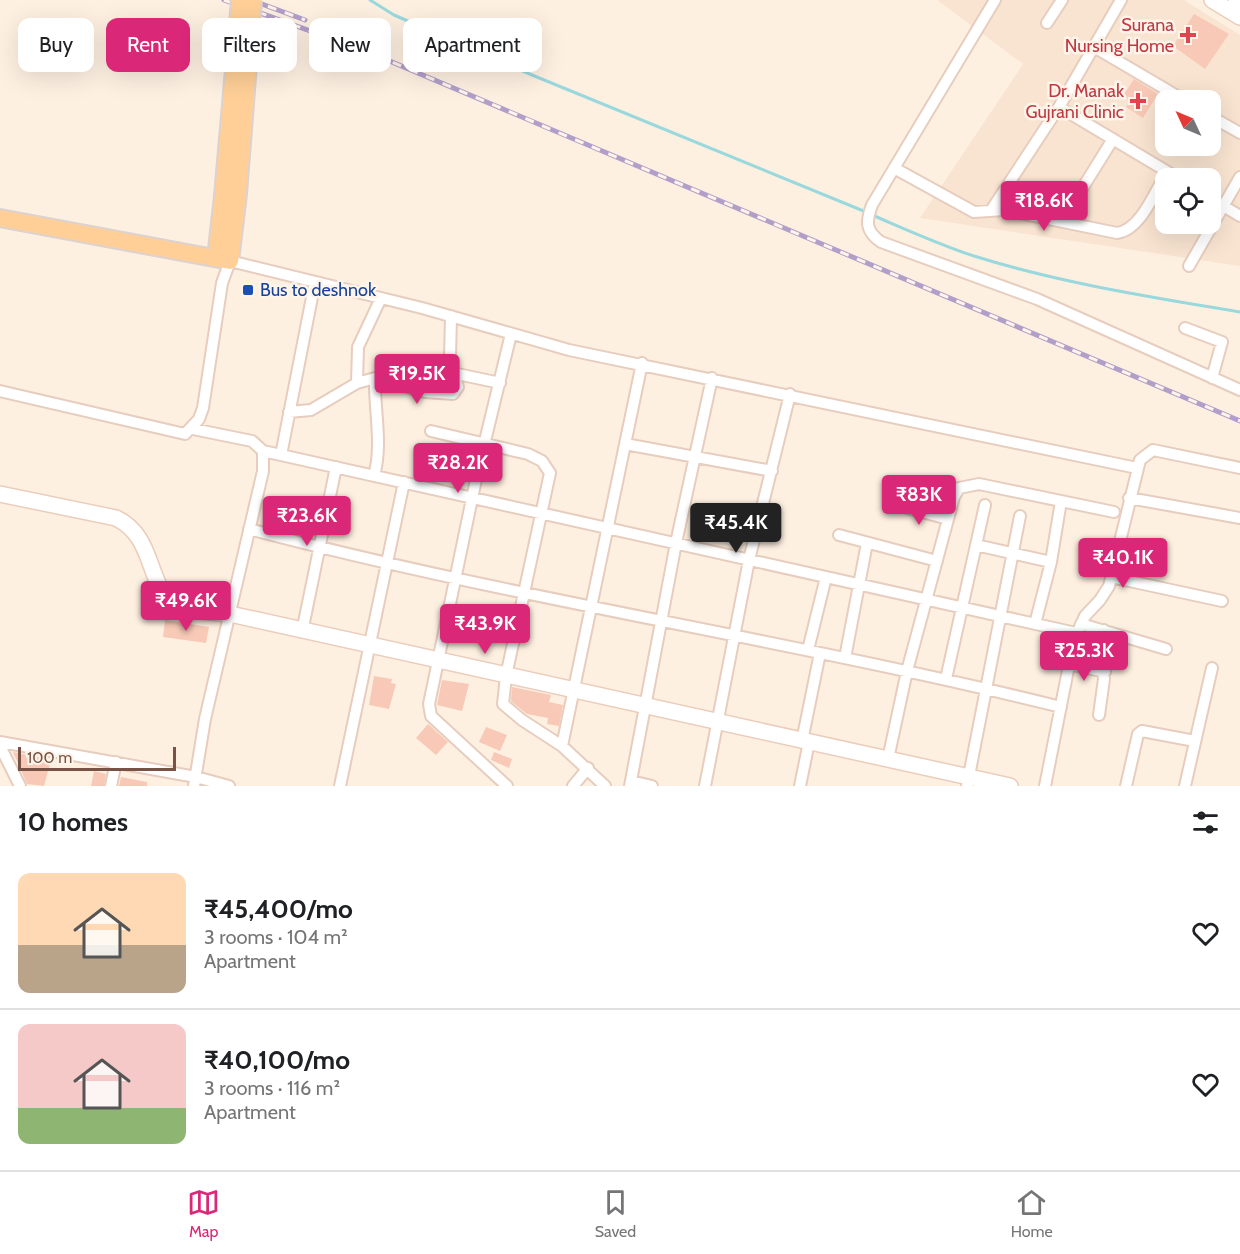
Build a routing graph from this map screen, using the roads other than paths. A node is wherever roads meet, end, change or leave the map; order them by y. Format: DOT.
graph roads {
  1 [pos="240,0"];
  2 [pos="254,0"];
  3 [pos="995,0"];
  4 [pos="1062,0"];
  5 [pos="1121,0"];
  6 [pos="1212,0"];
  7 [pos="1236,0"];
  8 [pos="1240,3"];
  9 [pos="1240,17"];
  10 [pos="1047,23"];
  11 [pos="1094,47"];
  12 [pos="1167,90"];
  13 [pos="1059,107"];
  14 [pos="1221,122"];
  15 [pos="1240,133"];
  16 [pos="1113,139"];
  17 [pos="894,168"];
  18 [pos="1160,168"];
  19 [pos="1240,177"];
  20 [pos="1155,191"];
  21 [pos="230,195"];
  22 [pos="1223,206"];
  23 [pos="992,209"];
  24 [pos="1240,216"];
  25 [pos="0,218"];
  26 [pos="1062,221"];
  27 [pos="223,260"];
  28 [pos="1189,266"];
  29 [pos="315,282"];
  30 [pos="381,298"];
  31 [pos="451,316"];
  32 [pos="1185,328"];
  33 [pos="511,334"];
  34 [pos="642,363"];
  35 [pos="453,373"];
  36 [pos="375,378"];
  37 [pos="712,378"];
  38 [pos="1212,378"];
  39 [pos="357,383"];
  40 [pos="500,383"];
  41 [pos="1240,390"];
  42 [pos="0,392"];
  43 [pos="790,394"];
  44 [pos="289,412"];
  45 [pos="193,429"];
  46 [pos="431,430"];
  47 [pos="486,444"];
  48 [pos="625,444"];
  49 [pos="263,452"];
  50 [pos="281,455"];
  51 [pos="695,456"];
  52 [pos="336,467"];
  53 [pos="1137,468"];
  54 [pos="1240,468"];
  55 [pos="772,471"];
  56 [pos="374,476"];
  57 [pos="404,482"];
  58 [pos="0,494"];
  59 [pos="472,498"];
  60 [pos="1130,498"];
  61 [pos="1061,501"];
  62 [pos="897,506"];
  63 [pos="986,506"];
  64 [pos="1114,512"];
  65 [pos="542,513"];
  66 [pos="1020,516"];
  67 [pos="1240,518"];
  68 [pos="948,519"];
  69 [pos="607,528"];
  70 [pos="249,529"];
  71 [pos="838,535"];
  72 [pos="676,543"];
  73 [pos="867,543"];
  74 [pos="976,545"];
  75 [pos="321,548"];
  76 [pos="1012,553"];
  77 [pos="749,560"];
  78 [pos="937,561"];
  79 [pos="1051,562"];
  80 [pos="388,563"];
  81 [pos="826,577"];
  82 [pos="1111,577"];
  83 [pos="455,578"];
  84 [pos="858,584"];
  85 [pos="524,593"];
  86 [pos="927,599"];
  87 [pos="1222,602"];
  88 [pos="962,607"];
  89 [pos="593,608"];
  90 [pos="230,614"];
  91 [pos="1000,616"];
  92 [pos="661,620"];
  93 [pos="1035,624"];
  94 [pos="1078,628"];
  95 [pos="1104,630"];
  96 [pos="302,632"];
  97 [pos="735,634"];
  98 [pos="371,647"];
  99 [pos="1166,649"];
  100 [pos="808,650"];
  101 [pos="820,652"];
  102 [pos="845,658"];
  103 [pos="437,661"];
  104 [pos="1069,664"];
  105 [pos="1212,668"];
  106 [pos="907,671"];
  107 [pos="1104,672"];
  108 [pos="506,676"];
  109 [pos="946,679"];
  110 [pos="987,688"];
  111 [pos="574,691"];
  112 [pos="646,707"];
  113 [pos="1061,707"];
  114 [pos="1100,715"];
  115 [pos="718,722"];
  116 [pos="1196,741"];
  117 [pos="806,742"];
  118 [pos="0,744"];
  119 [pos="562,746"];
  120 [pos="888,759"];
  121 [pos="116,762"];
  122 [pos="588,768"];
  123 [pos="195,782"];
  124 [pos="968,782"];
  125 [pos="630,783"];
  126 [pos="20,786"];
  127 [pos="111,786"];
  128 [pos="229,786"];
  129 [pos="340,786"];
  130 [pos="507,786"];
  131 [pos="573,786"];
  132 [pos="605,786"];
  133 [pos="652,786"];
  134 [pos="705,786"];
  135 [pos="800,786"];
  136 [pos="1010,786"];
  137 [pos="1046,786"];
  138 [pos="1126,786"];
  139 [pos="1185,786"];
  1 -- 21 [label="main road, bridge"];
  2 -- 21 [label="main road, bridge"];
  3 -- 17 [label="street"];
  4 -- 10 [label="street"];
  5 -- 11 [label="street"];
  6 -- 9 [label="street"];
  7 -- 8 [label="street"];
  11 -- 12 [label="street"];
  11 -- 13 [label="street"];
  13 -- 16 [label="street"];
  13 -- 23 [label="street"];
  14 -- 15 [label="street"];
  16 -- 18 [label="street"];
  16 -- 26 [label="street"];
  17 -- 23 [label="street"];
  17 -- 38 [label="street"];
  19 -- 22 [label="street"];
  20 -- 26 [label="street"];
  21 -- 27 [label="main road"];
  22 -- 24 [label="street"];
  22 -- 28 [label="street"];
  23 -- 26 [label="street"];
  25 -- 27 [label="main road"];
  27 -- 29 [label="street"];
  27 -- 45 [label="street"];
  29 -- 30 [label="street"];
  29 -- 44 [label="street"];
  30 -- 31 [label="street"];
  30 -- 39 [label="street"];
  31 -- 33 [label="street"];
  31 -- 35 [label="street"];
  32 -- 38 [label="street"];
  33 -- 34 [label="street"];
  33 -- 40 [label="street"];
  34 -- 37 [label="street"];
  34 -- 48 [label="street"];
  35 -- 36 [label="street"];
  35 -- 40 [label="street"];
  36 -- 39 [label="street"];
  36 -- 56 [label="street"];
  37 -- 43 [label="street"];
  37 -- 51 [label="street"];
  38 -- 41 [label="street"];
  39 -- 44 [label="street"];
  40 -- 47 [label="street"];
  42 -- 45 [label="street"];
  43 -- 53 [label="street"];
  43 -- 55 [label="street"];
  44 -- 50 [label="street"];
  45 -- 49 [label="street"];
  46 -- 47 [label="street"];
  47 -- 59 [label="street"];
  47 -- 65 [label="street"];
  48 -- 51 [label="street"];
  48 -- 69 [label="street"];
  49 -- 50 [label="street"];
  49 -- 70 [label="street"];
  50 -- 52 [label="street"];
  51 -- 55 [label="street"];
  51 -- 72 [label="street"];
  52 -- 56 [label="street"];
  52 -- 75 [label="street"];
  53 -- 54 [label="street"];
  53 -- 60 [label="street"];
  55 -- 77 [label="street"];
  56 -- 57 [label="street"];
  57 -- 59 [label="street"];
  57 -- 80 [label="street"];
  58 -- 90 [label="street"];
  59 -- 65 [label="street"];
  59 -- 83 [label="street"];
  60 -- 67 [label="street"];
  60 -- 82 [label="street"];
  61 -- 64 [label="street"];
  61 -- 68 [label="street"];
  61 -- 79 [label="street"];
  62 -- 68 [label="street"];
  63 -- 74 [label="street"];
  65 -- 69 [label="street"];
  65 -- 85 [label="street"];
  66 -- 76 [label="street"];
  68 -- 78 [label="street"];
  69 -- 72 [label="street"];
  69 -- 89 [label="street"];
  70 -- 75 [label="street"];
  70 -- 90 [label="street"];
  71 -- 73 [label="street"];
  72 -- 77 [label="street"];
  72 -- 92 [label="street"];
  73 -- 78 [label="street"];
  73 -- 84 [label="street"];
  74 -- 76 [label="street"];
  74 -- 88 [label="street"];
  75 -- 80 [label="street"];
  75 -- 96 [label="street"];
  76 -- 79 [label="street"];
  76 -- 91 [label="street"];
  77 -- 81 [label="street"];
  77 -- 97 [label="street"];
  78 -- 86 [label="street"];
  79 -- 93 [label="street"];
  80 -- 83 [label="street"];
  80 -- 98 [label="street"];
  81 -- 84 [label="street"];
  81 -- 100 [label="street"];
  82 -- 87 [label="street"];
  82 -- 94 [label="street"];
  83 -- 85 [label="street"];
  83 -- 103 [label="street"];
  84 -- 86 [label="street"];
  84 -- 102 [label="street"];
  85 -- 89 [label="street"];
  85 -- 108 [label="street"];
  86 -- 88 [label="street"];
  86 -- 106 [label="street"];
  88 -- 91 [label="street"];
  88 -- 109 [label="street"];
  89 -- 92 [label="street"];
  89 -- 111 [label="street"];
  90 -- 96 [label="street"];
  90 -- 123 [label="street"];
  91 -- 93 [label="street"];
  91 -- 110 [label="street"];
  92 -- 97 [label="street"];
  92 -- 112 [label="street"];
  93 -- 94 [label="street"];
  94 -- 95 [label="street"];
  94 -- 104 [label="street"];
  95 -- 99 [label="street"];
  95 -- 107 [label="street"];
  96 -- 98 [label="street"];
  97 -- 100 [label="street"];
  97 -- 115 [label="street"];
  98 -- 103 [label="street"];
  98 -- 129 [label="street"];
  100 -- 101 [label="street"];
  101 -- 102 [label="street"];
  101 -- 117 [label="street"];
  102 -- 106 [label="street"];
  103 -- 108 [label="street"];
  103 -- 130 [label="street"];
  104 -- 107 [label="street"];
  104 -- 113 [label="street"];
  105 -- 116 [label="street"];
  106 -- 109 [label="street"];
  106 -- 120 [label="street"];
  107 -- 114 [label="street"];
  108 -- 111 [label="street"];
  108 -- 119 [label="street"];
  109 -- 110 [label="street"];
  110 -- 113 [label="street"];
  110 -- 124 [label="street"];
  111 -- 112 [label="street"];
  111 -- 119 [label="street"];
  112 -- 115 [label="street"];
  112 -- 125 [label="street"];
  113 -- 137 [label="street"];
  115 -- 117 [label="street"];
  115 -- 134 [label="street"];
  116 -- 138 [label="street"];
  116 -- 139 [label="street"];
  117 -- 120 [label="street"];
  117 -- 135 [label="street"];
  118 -- 121 [label="street"];
  118 -- 126 [label="street"];
  119 -- 122 [label="street"];
  120 -- 124 [label="street"];
  121 -- 123 [label="street"];
  121 -- 127 [label="street"];
  122 -- 131 [label="street"];
  122 -- 132 [label="street"];
  123 -- 128 [label="street"];
  124 -- 136 [label="street"];
  125 -- 133 [label="street"];
}
